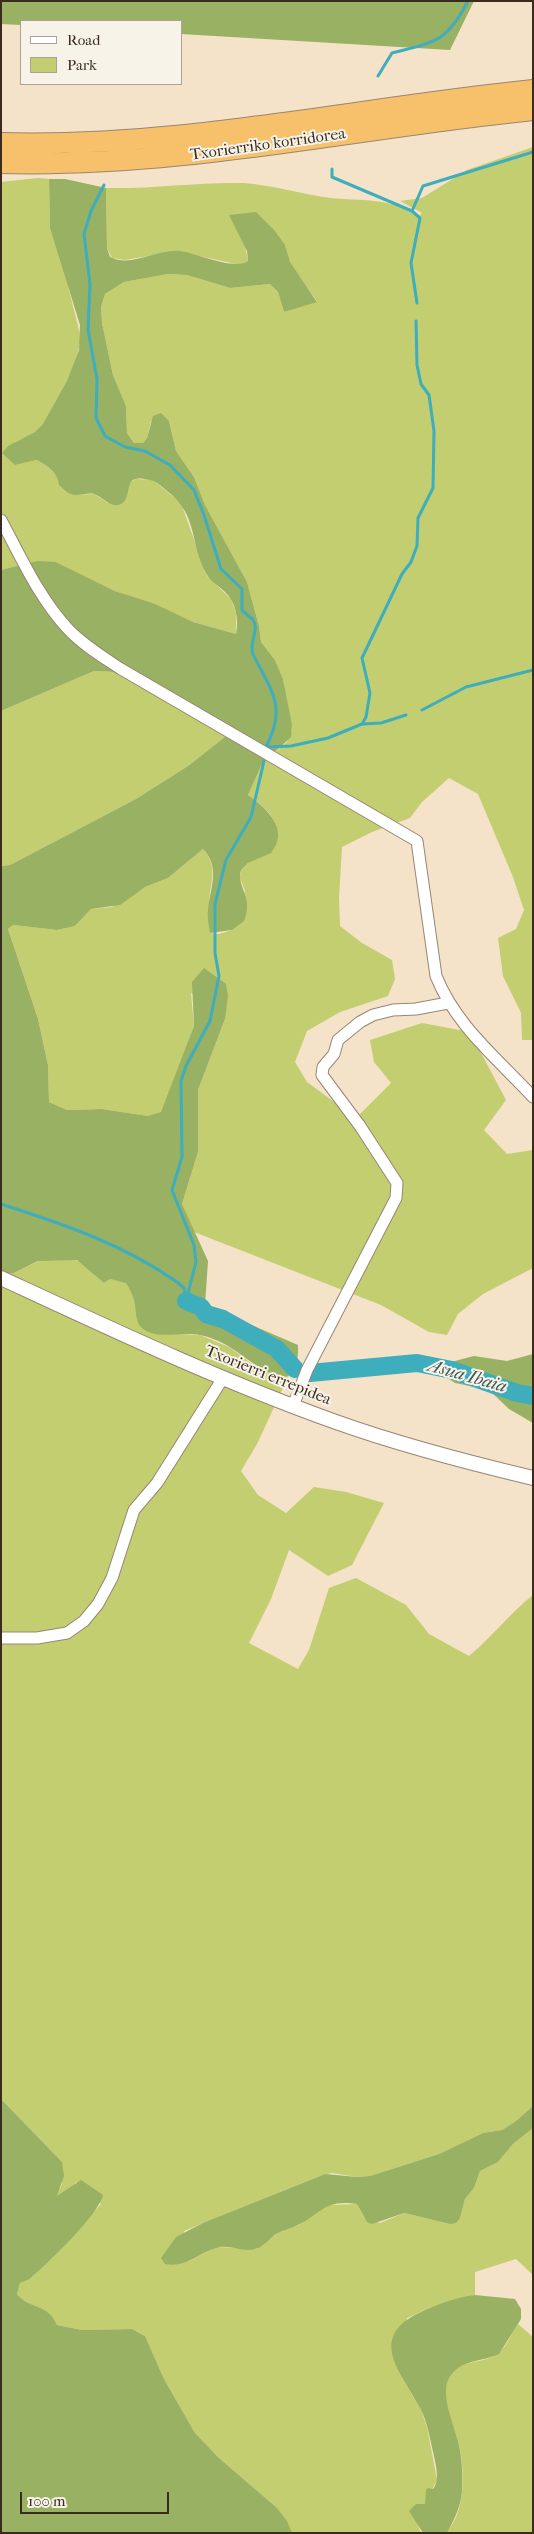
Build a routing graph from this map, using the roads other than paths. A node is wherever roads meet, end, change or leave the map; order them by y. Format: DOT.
graph roads {
  1 [pos="533,90"];
  2 [pos="533,110"];
  3 [pos="1,143"];
  4 [pos="1,163"];
  5 [pos="1,520"];
  6 [pos="448,1004"];
  7 [pos="533,1097"];
  8 [pos="1,1278"];
  9 [pos="224,1378"];
  10 [pos="293,1406"];
  11 [pos="533,1478"];
  12 [pos="1,1638"];
  1 -- 3 [label="highway, Txorierriko korridorea"];
  2 -- 4 [label="highway, Txorierriko korridorea"];
  5 -- 6 [label="street"];
  6 -- 7 [label="street"];
  6 -- 10 [label="street"];
  8 -- 9 [label="street, Txorierri errepidea"];
  9 -- 10 [label="street, Txorierri errepidea"];
  9 -- 12 [label="street"];
  10 -- 11 [label="street, Txorierri errepidea"];
}
